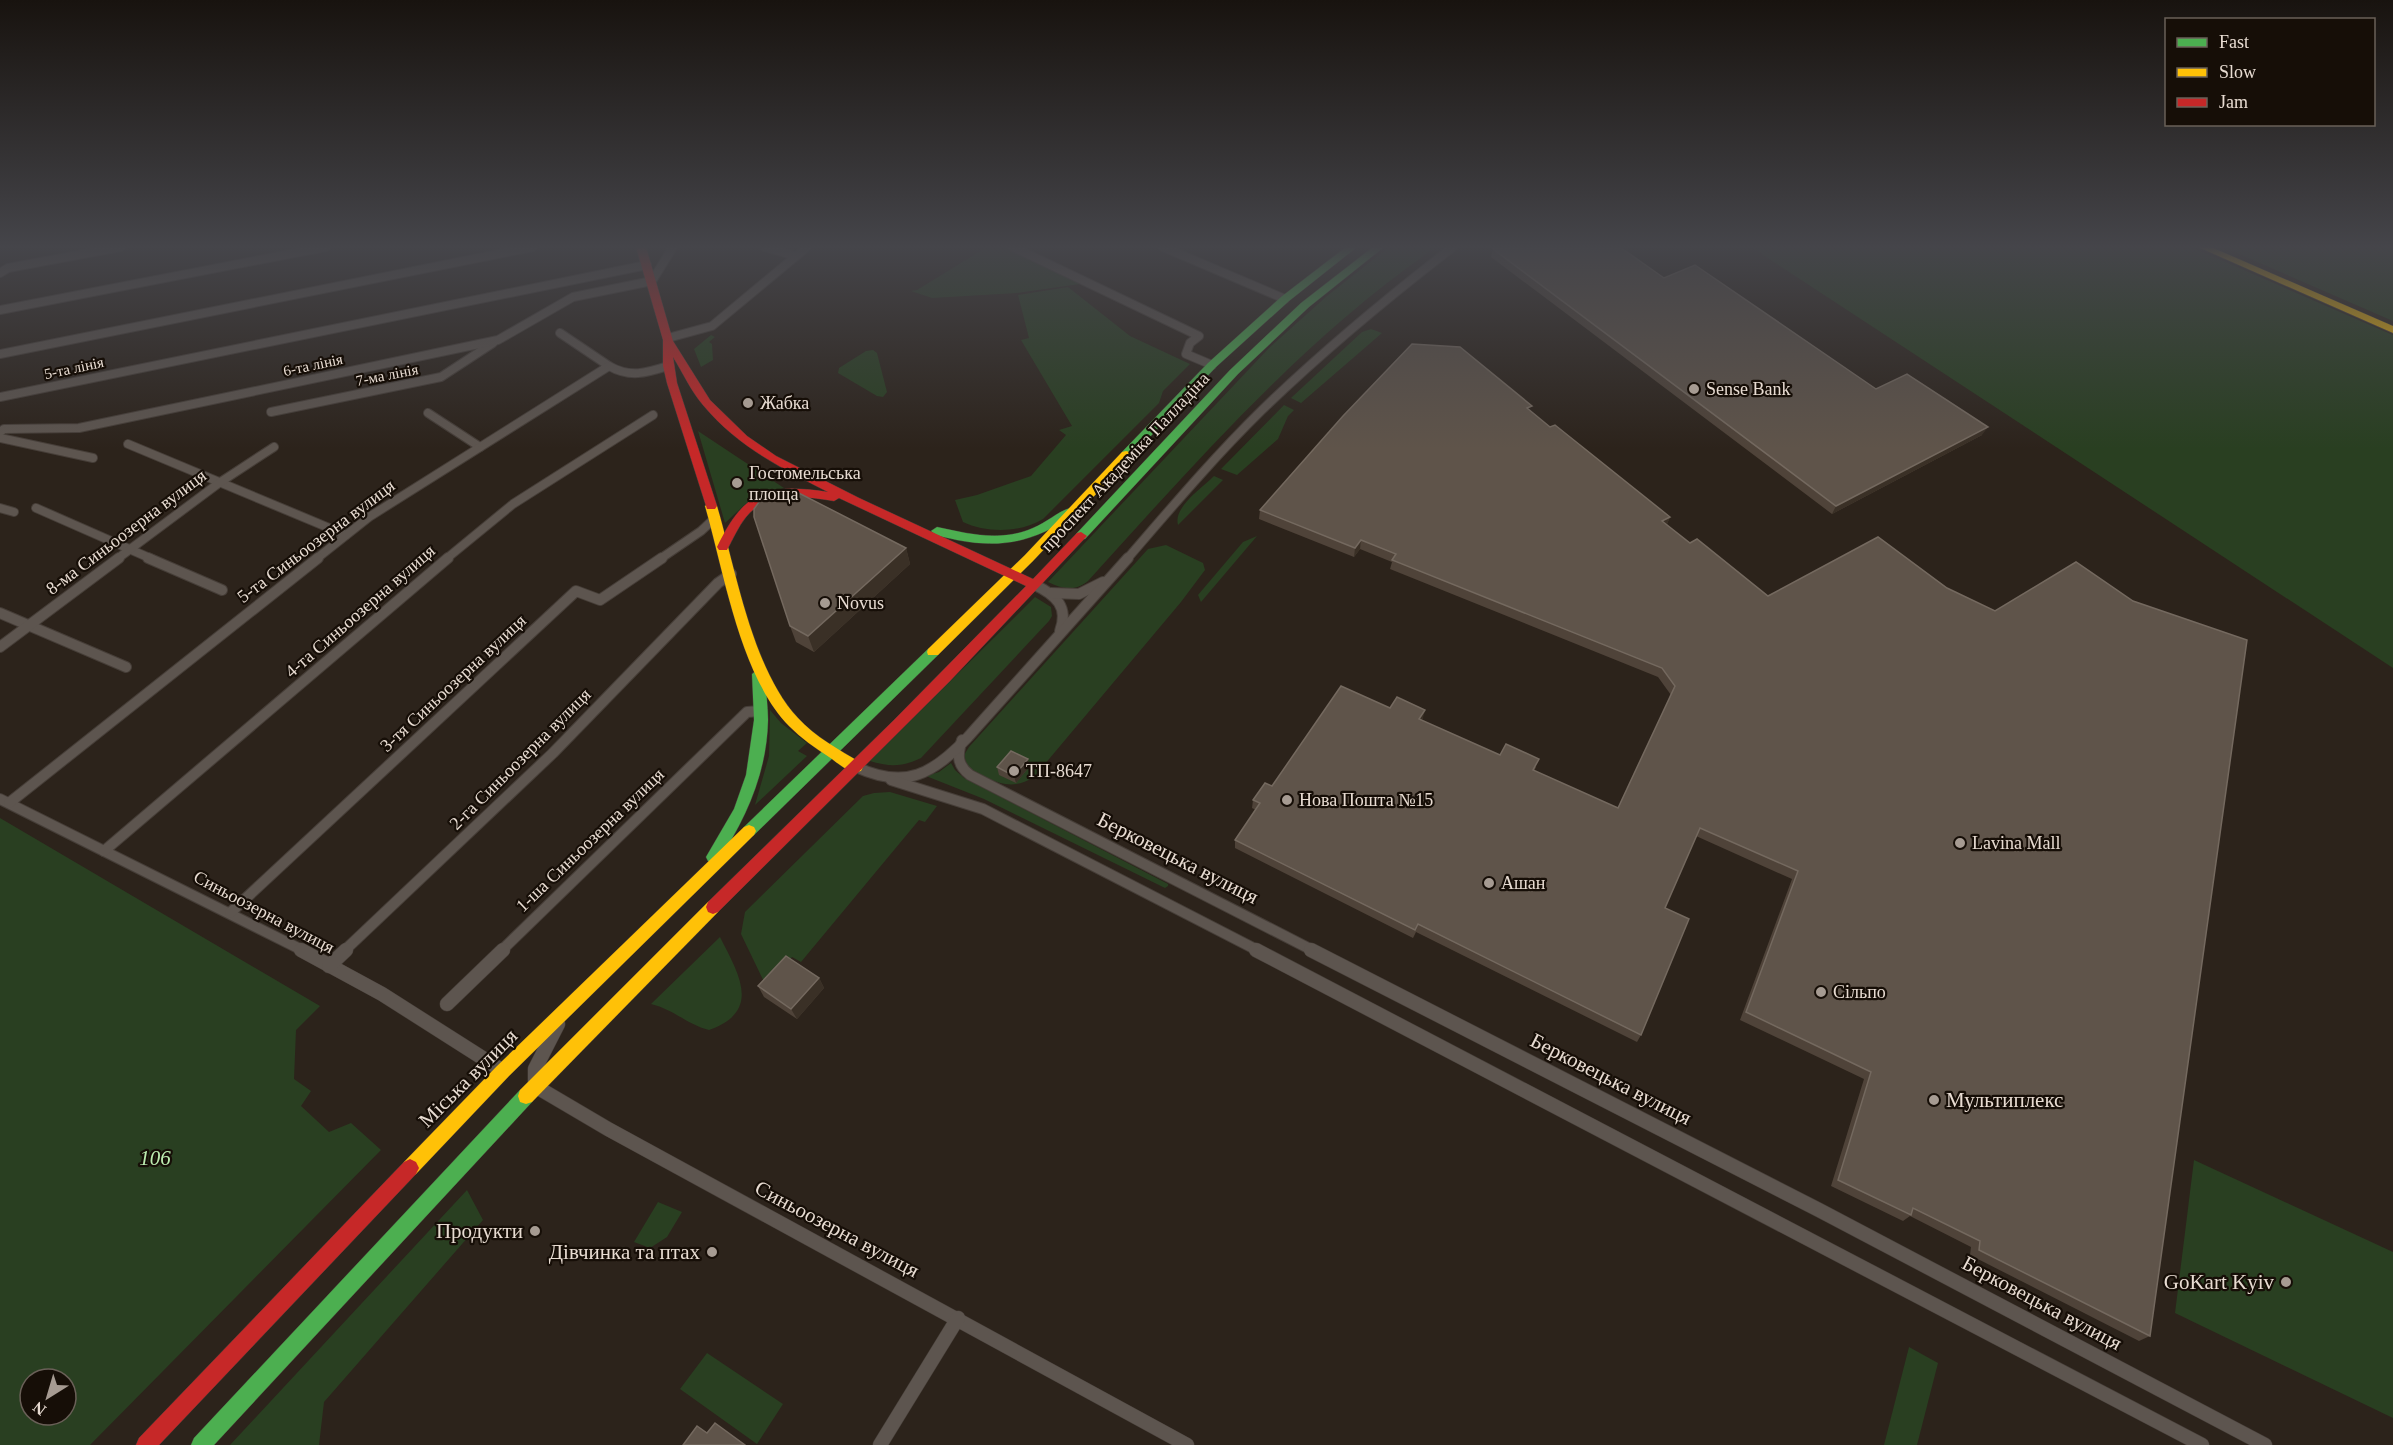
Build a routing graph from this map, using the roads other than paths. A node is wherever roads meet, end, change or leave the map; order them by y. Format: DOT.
graph roads {
  1 [pos="197,314"];
  2 [pos="405,314"];
  3 [pos="543,314"];
  4 [pos="661,314"];
  5 [pos="726,314"];
  6 [pos="1154,314"];
  7 [pos="1268,314"];
  8 [pos="1295,314"];
  9 [pos="1366,314"];
  10 [pos="2357,314"];
  11 [pos="2393,330"];
  12 [pos="560,333"];
  13 [pos="498,340"];
  14 [pos="668,340"];
  15 [pos="0,354"];
  16 [pos="1212,365"];
  17 [pos="609,366"];
  18 [pos="668,366"];
  19 [pos="0,397"];
  20 [pos="271,412"];
  21 [pos="428,413"];
  22 [pos="652,415"];
  23 [pos="1,433"];
  24 [pos="128,444"];
  25 [pos="274,447"];
  26 [pos="480,447"];
  27 [pos="93,458"];
  28 [pos="219,483"];
  29 [pos="855,501"];
  30 [pos="1080,506"];
  31 [pos="0,508"];
  32 [pos="36,508"];
  33 [pos="14,512"];
  34 [pos="715,519"];
  35 [pos="898,521"];
  36 [pos="346,535"];
  37 [pos="723,547"];
  38 [pos="129,550"];
  39 [pos="731,574"];
  40 [pos="1012,574"];
  41 [pos="1113,576"];
  42 [pos="1035,585"];
  43 [pos="222,590"];
  44 [pos="1051,593"];
  45 [pos="0,614"];
  46 [pos="28,626"];
  47 [pos="1055,642"];
  48 [pos="0,647"];
  49 [pos="760,665"];
  50 [pos="126,667"];
  51 [pos="761,711"];
  52 [pos="962,740"];
  53 [pos="830,751"];
  54 [pos="856,767"];
  55 [pos="891,780"];
  56 [pos="4,801"];
  57 [pos="104,851"];
  58 [pos="689,889"];
  59 [pos="230,913"];
  60 [pos="329,966"];
  61 [pos="447,1004"];
  62 [pos="559,1017"];
  63 [pos="503,1071"];
  64 [pos="535,1086"];
  65 [pos="957,1318"];
  66 [pos="146,1445"];
  67 [pos="201,1445"];
  68 [pos="880,1445"];
  69 [pos="1187,1445"];
  70 [pos="2202,1445"];
  71 [pos="2265,1445"];
  1 -- 15 [label="street"];
  2 -- 19 [label="street, 5-та лінія"];
  3 -- 13 [label="street, 6-та лінія"];
  4 -- 14 [label="main road"];
  5 -- 14 [label="street"];
  6 -- 16 [label="street"];
  7 -- 16 [label="main road, проспект Академіка Палладіна"];
  8 -- 42 [label="main road, проспект Академіка Палладіна"];
  9 -- 41 [label="street"];
  10 -- 11 [label="main road"];
  12 -- 17 [label="street"];
  13 -- 20 [label="street, 7-ма лінія"];
  13 -- 23 [label="street, 6-та лінія"];
  14 -- 18 [label="main road"];
  14 -- 29 [label="main road"];
  16 -- 30 [label="main road, проспект Академіка Палладіна"];
  17 -- 18 [label="street"];
  17 -- 26 [label="street, 5-та Синьоозерна вулиця"];
  18 -- 34 [label="main road"];
  21 -- 26 [label="street"];
  22 -- 57 [label="street, 4-та Синьоозерна вулиця"];
  23 -- 27 [label="street"];
  24 -- 28 [label="street"];
  25 -- 28 [label="street, 8-ма Синьоозерна вулиця"];
  26 -- 36 [label="street, 5-та Синьоозерна вулиця"];
  28 -- 36 [label="street"];
  28 -- 38 [label="street, 8-ма Синьоозерна вулиця"];
  29 -- 35 [label="main road"];
  29 -- 37 [label="main road"];
  30 -- 35 [label="main road"];
  30 -- 40 [label="main road, проспект Академіка Палладіна"];
  31 -- 33 [label="street"];
  32 -- 38 [label="street"];
  34 -- 37 [label="main road"];
  34 -- 59 [label="street, 3-тя Синьоозерна вулиця"];
  35 -- 40 [label="main road"];
  36 -- 56 [label="street, 5-та Синьоозерна вулиця"];
  37 -- 39 [label="main road"];
  38 -- 43 [label="street"];
  38 -- 46 [label="street, 8-ма Синьоозерна вулиця"];
  39 -- 49 [label="main road"];
  39 -- 60 [label="street, 2-га Синьоозерна вулиця"];
  40 -- 42 [label="main road"];
  40 -- 53 [label="main road"];
  41 -- 44 [label="street"];
  41 -- 47 [label="street"];
  42 -- 44 [label="street"];
  42 -- 54 [label="main road"];
  44 -- 47 [label="street"];
  45 -- 46 [label="street"];
  46 -- 48 [label="street, 8-ма Синьоозерна вулиця"];
  46 -- 50 [label="street"];
  47 -- 52 [label="street"];
  49 -- 51 [label="main road"];
  49 -- 53 [label="main road"];
  51 -- 58 [label="main road"];
  51 -- 61 [label="street, 1-ша Синьоозерна вулиця"];
  52 -- 55 [label="street"];
  52 -- 71 [label="street, Берковецька вулиця"];
  53 -- 54 [label="main road"];
  53 -- 58 [label="main road, Міська вулиця"];
  54 -- 55 [label="street"];
  54 -- 64 [label="main road"];
  55 -- 70 [label="street"];
  56 -- 57 [label="street, Синьоозерна вулиця"];
  57 -- 59 [label="street, Синьоозерна вулиця"];
  58 -- 62 [label="main road, Міська вулиця"];
  59 -- 60 [label="street, Синьоозерна вулиця"];
  60 -- 63 [label="street, Синьоозерна вулиця"];
  62 -- 63 [label="main road, Міська вулиця"];
  62 -- 64 [label="street"];
  63 -- 66 [label="main road, Міська вулиця"];
  64 -- 65 [label="street, Синьоозерна вулиця"];
  64 -- 67 [label="main road"];
  65 -- 68 [label="street"];
  65 -- 69 [label="street, Синьоозерна вулиця"];
}
